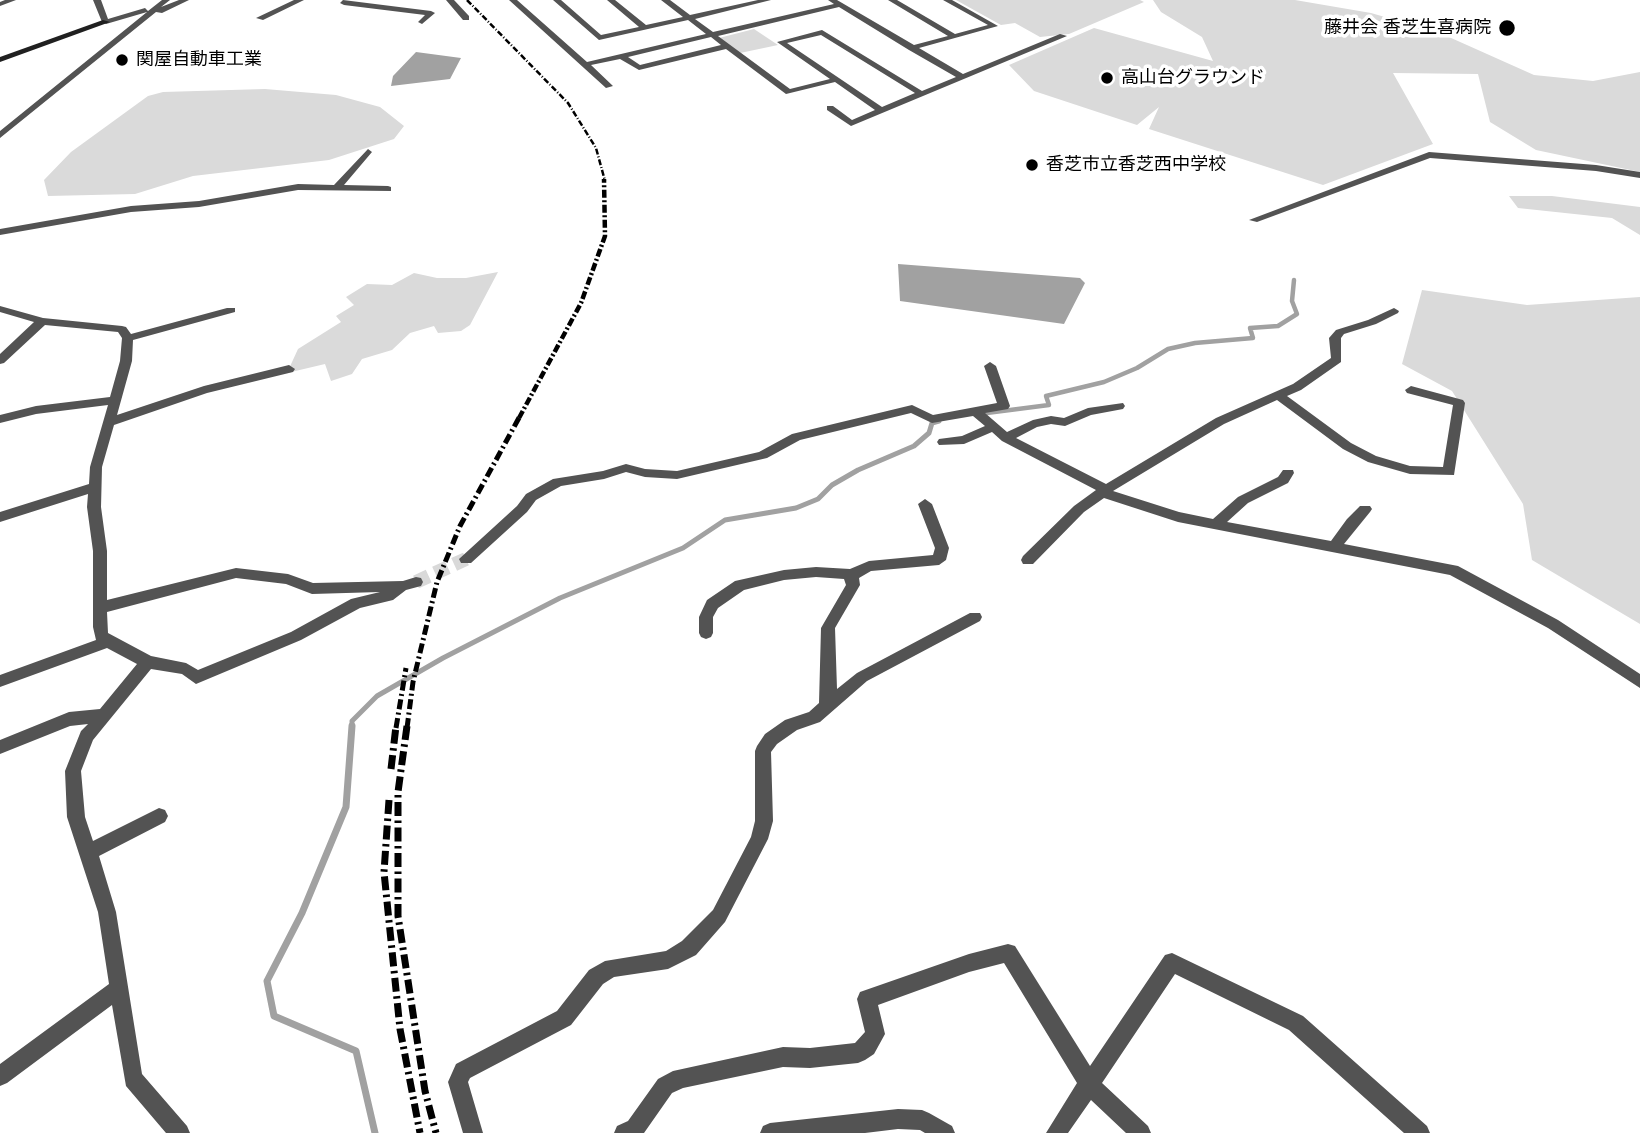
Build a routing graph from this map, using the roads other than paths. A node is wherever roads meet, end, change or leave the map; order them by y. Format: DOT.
graph roads {
  1 [pos="12,0"];
  2 [pos="97,0"];
  3 [pos="166,0"];
  4 [pos="185,0"];
  5 [pos="300,0"];
  6 [pos="390,0"];
  7 [pos="450,0"];
  8 [pos="513,0"];
  9 [pos="557,0"];
  10 [pos="611,0"];
  11 [pos="665,0"];
  12 [pos="719,0"];
  13 [pos="767,0"];
  14 [pos="892,0"];
  15 [pos="947,0"];
  16 [pos="342,2"];
  17 [pos="836,2"];
  18 [pos="0,4"];
  19 [pos="157,7"];
  20 [pos="381,8"];
  21 [pos="730,8"];
  22 [pos="147,13"];
  23 [pos="795,15"];
  24 [pos="260,18"];
  25 [pos="467,18"];
  26 [pos="687,18"];
  27 [pos="804,20"];
  28 [pos="106,22"];
  29 [pos="422,22"];
  30 [pos="813,26"];
  31 [pos="645,28"];
  32 [pos="822,32"];
  33 [pos="713,35"];
  34 [pos="1035,36"];
  35 [pos="1063,36"];
  36 [pos="955,37"];
  37 [pos="727,46"];
  38 [pos="912,48"];
  39 [pos="621,56"];
  40 [pos="0,60"];
  41 [pos="587,64"];
  42 [pos="990,65"];
  43 [pos="962,77"];
  44 [pos="834,80"];
  45 [pos="609,86"];
  46 [pos="922,94"];
  47 [pos="830,108"];
  48 [pos="881,110"];
  49 [pos="0,135"];
  50 [pos="368,152"];
  51 [pos="1640,175"];
  52 [pos="337,188"];
  53 [pos="388,189"];
  54 [pos="1254,220"];
  55 [pos="0,232"];
  56 [pos="0,309"];
  57 [pos="231,310"];
  58 [pos="1394,311"];
  59 [pos="42,321"];
  60 [pos="128,338"];
  61 [pos="0,359"];
  62 [pos="990,366"];
  63 [pos="289,369"];
  64 [pos="1411,390"];
  65 [pos="1278,395"];
  66 [pos="115,400"];
  67 [pos="1119,406"];
  68 [pos="975,411"];
  69 [pos="0,419"];
  70 [pos="107,423"];
  71 [pos="993,427"];
  72 [pos="1006,438"];
  73 [pos="943,442"];
  74 [pos="1288,473"];
  75 [pos="95,487"];
  76 [pos="1105,491"];
  77 [pos="925,504"];
  78 [pos="1365,509"];
  79 [pos="0,517"];
  80 [pos="1216,524"];
  81 [pos="1335,546"];
  82 [pos="466,559"];
  83 [pos="1027,560"];
  84 [pos="850,576"];
  85 [pos="100,608"];
  86 [pos="975,617"];
  87 [pos="706,633"];
  88 [pos="108,642"];
  89 [pos="148,662"];
  90 [pos="0,681"];
  91 [pos="1640,682"];
  92 [pos="826,708"];
  93 [pos="103,715"];
  94 [pos="0,747"];
  95 [pos="159,816"];
  96 [pos="89,852"];
  97 [pos="119,988"];
  98 [pos="0,1076"];
  99 [pos="1090,1085"];
  100 [pos="180,1133"];
  101 [pos="473,1133"];
  102 [pos="624,1133"];
  103 [pos="770,1133"];
  104 [pos="945,1133"];
  105 [pos="1056,1133"];
  106 [pos="1141,1133"];
  107 [pos="1420,1133"];
  1 -- 18 [label="street"];
  2 -- 28 [label="street"];
  3 -- 19 [label="street"];
  4 -- 22 [label="street"];
  5 -- 24 [label="street"];
  6 -- 20 [label="street"];
  7 -- 25 [label="street"];
  8 -- 41 [label="street"];
  9 -- 31 [label="street"];
  10 -- 31 [label="street"];
  11 -- 26 [label="street"];
  12 -- 21 [label="street"];
  13 -- 21 [label="street"];
  14 -- 36 [label="street"];
  15 -- 36 [label="street"];
  16 -- 20 [label="street"];
  17 -- 23 [label="street"];
  17 -- 38 [label="street"];
  19 -- 22 [label="street"];
  19 -- 28 [label="street"];
  20 -- 29 [label="street"];
  21 -- 26 [label="street"];
  22 -- 49 [label="street"];
  23 -- 27 [label="street"];
  23 -- 33 [label="street"];
  26 -- 31 [label="street"];
  26 -- 33 [label="street"];
  28 -- 40 [label="street"];
  30 -- 32 [label="street"];
  32 -- 44 [label="street"];
  32 -- 46 [label="street"];
  33 -- 37 [label="street"];
  33 -- 39 [label="street"];
  34 -- 42 [label="street"];
  35 -- 42 [label="street"];
  36 -- 38 [label="street"];
  37 -- 39 [label="street"];
  37 -- 44 [label="street"];
  38 -- 43 [label="street"];
  39 -- 41 [label="street"];
  41 -- 45 [label="street"];
  42 -- 43 [label="street"];
  43 -- 46 [label="street"];
  44 -- 48 [label="street"];
  46 -- 48 [label="street"];
  47 -- 48 [label="street"];
  50 -- 52 [label="street"];
  51 -- 54 [label="street"];
  52 -- 53 [label="street"];
  52 -- 55 [label="street"];
  56 -- 59 [label="street"];
  57 -- 60 [label="street"];
  58 -- 65 [label="street"];
  59 -- 60 [label="street"];
  59 -- 61 [label="street"];
  60 -- 66 [label="street"];
  62 -- 68 [label="street"];
  63 -- 70 [label="street"];
  64 -- 65 [label="street"];
  65 -- 76 [label="street"];
  66 -- 69 [label="street"];
  66 -- 70 [label="street"];
  67 -- 72 [label="street"];
  68 -- 71 [label="street"];
  68 -- 82 [label="street"];
  70 -- 75 [label="street"];
  71 -- 72 [label="street"];
  71 -- 73 [label="street"];
  72 -- 76 [label="street"];
  74 -- 80 [label="street"];
  75 -- 79 [label="street"];
  75 -- 85 [label="street"];
  76 -- 80 [label="street"];
  76 -- 83 [label="street"];
  77 -- 84 [label="street"];
  78 -- 81 [label="street"];
  80 -- 81 [label="street"];
  81 -- 91 [label="street"];
  84 -- 87 [label="street"];
  84 -- 92 [label="street"];
  85 -- 88 [label="street"];
  85 -- 89 [label="street"];
  86 -- 92 [label="street"];
  88 -- 89 [label="street"];
  88 -- 90 [label="street"];
  89 -- 93 [label="street"];
  92 -- 101 [label="street"];
  93 -- 94 [label="street"];
  93 -- 96 [label="street"];
  95 -- 96 [label="street"];
  96 -- 97 [label="street"];
  97 -- 98 [label="street"];
  97 -- 100 [label="street"];
  99 -- 102 [label="street"];
  99 -- 105 [label="street"];
  99 -- 106 [label="street"];
  99 -- 107 [label="street"];
  103 -- 104 [label="street"];
}
